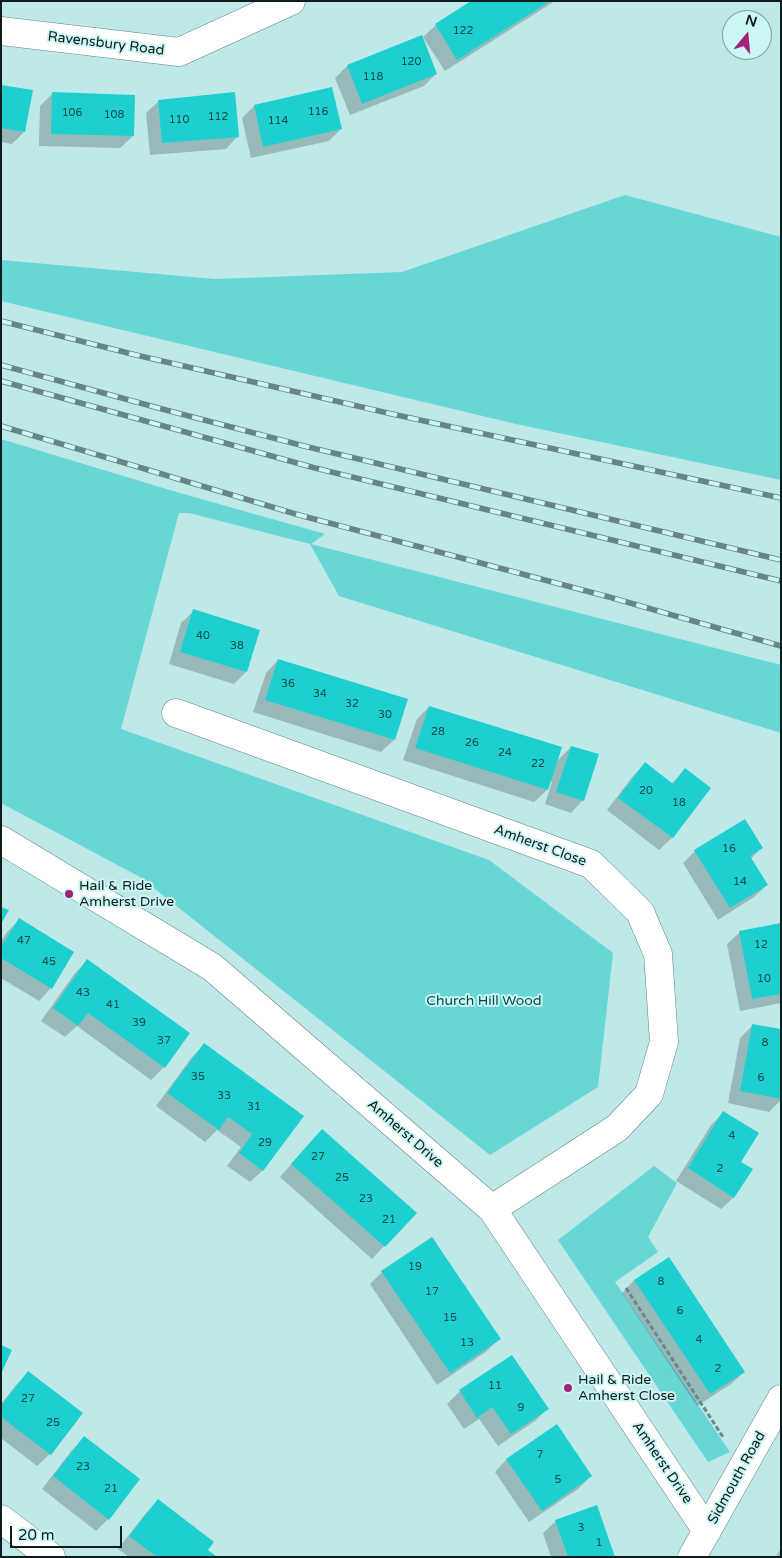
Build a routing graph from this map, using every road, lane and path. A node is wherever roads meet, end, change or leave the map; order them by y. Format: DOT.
graph roads {
  1 [pos="291,1"];
  2 [pos="1,31"];
  3 [pos="176,714"];
  4 [pos="1,840"];
  5 [pos="492,1209"];
  6 [pos="626,1288"];
  7 [pos="781,1399"];
  8 [pos="743,1467"];
  9 [pos="1,1519"];
  10 [pos="707,1530"];
  11 [pos="51,1557"];
  12 [pos="692,1557"];
  1 -- 2 [label="street, Ravensbury Road"];
  3 -- 5 [label="street, Amherst Close"];
  4 -- 5 [label="street, Amherst Drive"];
  5 -- 10 [label="street, Amherst Drive"];
  6 -- 8 [label="path"];
  7 -- 8 [label="street, Sidmouth Road"];
  8 -- 10 [label="street, Sidmouth Road"];
  9 -- 11 [label="street"];
  10 -- 12 [label="street, Sidmouth Road"];
}
